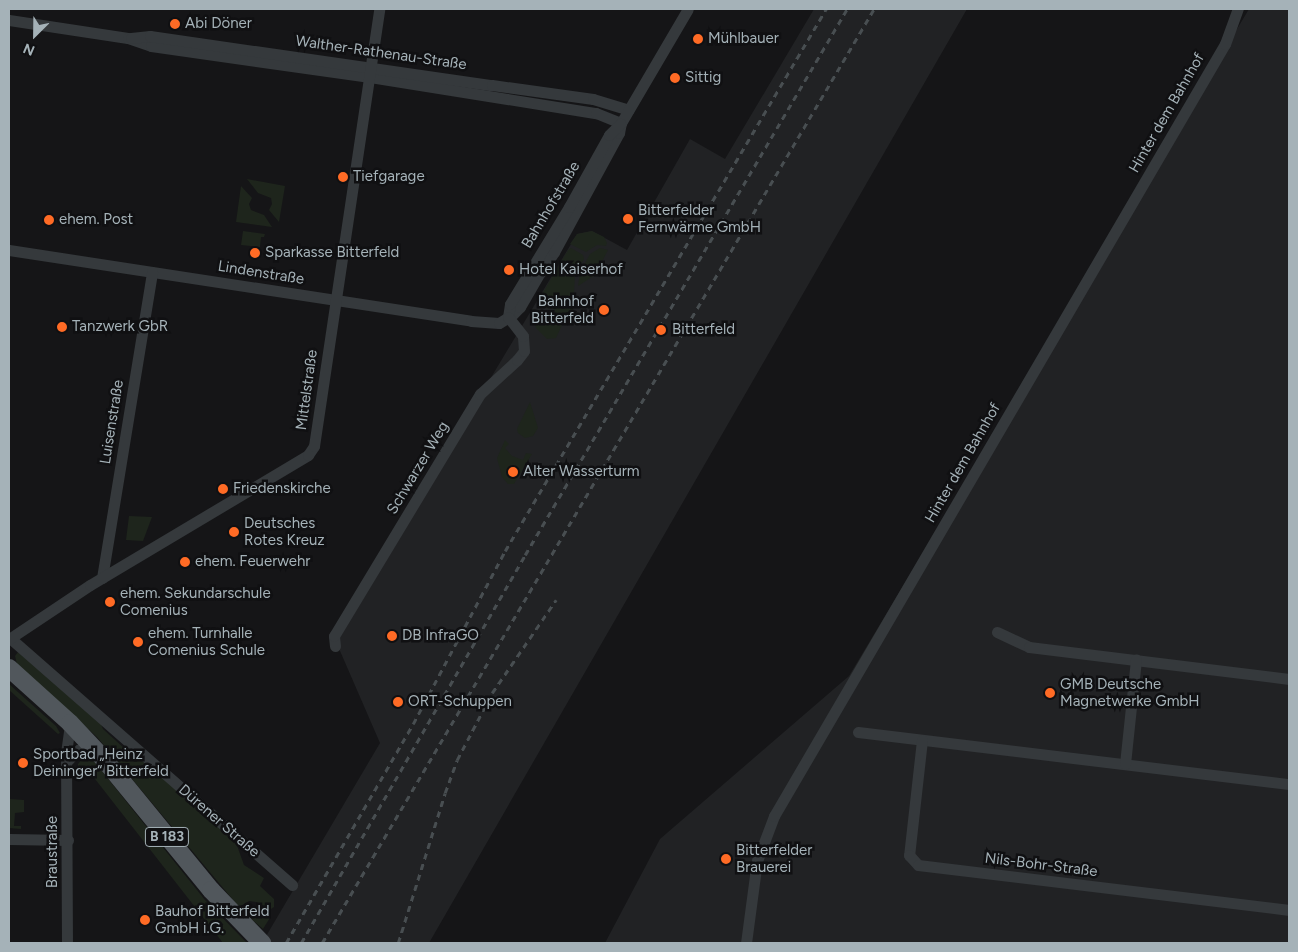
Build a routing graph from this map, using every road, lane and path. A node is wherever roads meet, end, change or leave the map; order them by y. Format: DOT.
graph roads {
  1 [pos="379,9"];
  2 [pos="688,9"];
  3 [pos="1238,9"];
  4 [pos="9,20"];
  5 [pos="371,72"];
  6 [pos="628,110"];
  7 [pos="620,123"];
  8 [pos="9,250"];
  9 [pos="152,272"];
  10 [pos="336,300"];
  11 [pos="508,317"];
  12 [pos="102,578"];
  13 [pos="996,632"];
  14 [pos="9,639"];
  15 [pos="335,646"];
  16 [pos="1136,660"];
  17 [pos="9,668"];
  18 [pos="1289,679"];
  19 [pos="70,723"];
  20 [pos="858,732"];
  21 [pos="922,740"];
  22 [pos="92,746"];
  23 [pos="68,760"];
  24 [pos="1125,764"];
  25 [pos="1289,784"];
  26 [pos="9,839"];
  27 [pos="68,840"];
  28 [pos="292,885"];
  29 [pos="1289,910"];
  30 [pos="67,943"];
  31 [pos="262,943"];
  32 [pos="746,943"];
  1 -- 5 [label="street, Mittelstraße"];
  2 -- 6 [label="street, Bahnhofstraße"];
  3 -- 32 [label="street, Hinter dem Bahnhof"];
  4 -- 5 [label="street, Walther-Rathenau-Straße"];
  5 -- 6 [label="street, Walther-Rathenau-Straße"];
  5 -- 7 [label="street, Walther-Rathenau-Straße"];
  5 -- 10 [label="street, Mittelstraße"];
  6 -- 7 [label="street, Bahnhofstraße"];
  7 -- 11 [label="street, Bahnhofstraße"];
  8 -- 9 [label="street, Lindenstraße"];
  9 -- 10 [label="street, Lindenstraße"];
  9 -- 12 [label="street, Luisenstraße"];
  10 -- 11 [label="street, Lindenstraße"];
  10 -- 12 [label="street, Mittelstraße"];
  11 -- 15 [label="street, Schwarzer Weg"];
  12 -- 14 [label="street, Mittelstraße"];
  13 -- 16 [label="street"];
  14 -- 28 [label="street, Dürener Straße"];
  16 -- 18 [label="street"];
  16 -- 24 [label="street"];
  17 -- 19 [label="main road, B 183"];
  19 -- 22 [label="main road, B 183"];
  19 -- 23 [label="street, Braustraße"];
  20 -- 21 [label="street"];
  21 -- 24 [label="street"];
  21 -- 29 [label="street, Nils-Bohr-Straße"];
  22 -- 23 [label="street"];
  22 -- 31 [label="main road, B 183"];
  23 -- 27 [label="street, Braustraße"];
  24 -- 25 [label="street"];
  26 -- 27 [label="street"];
  27 -- 30 [label="street, Braustraße"];
}
